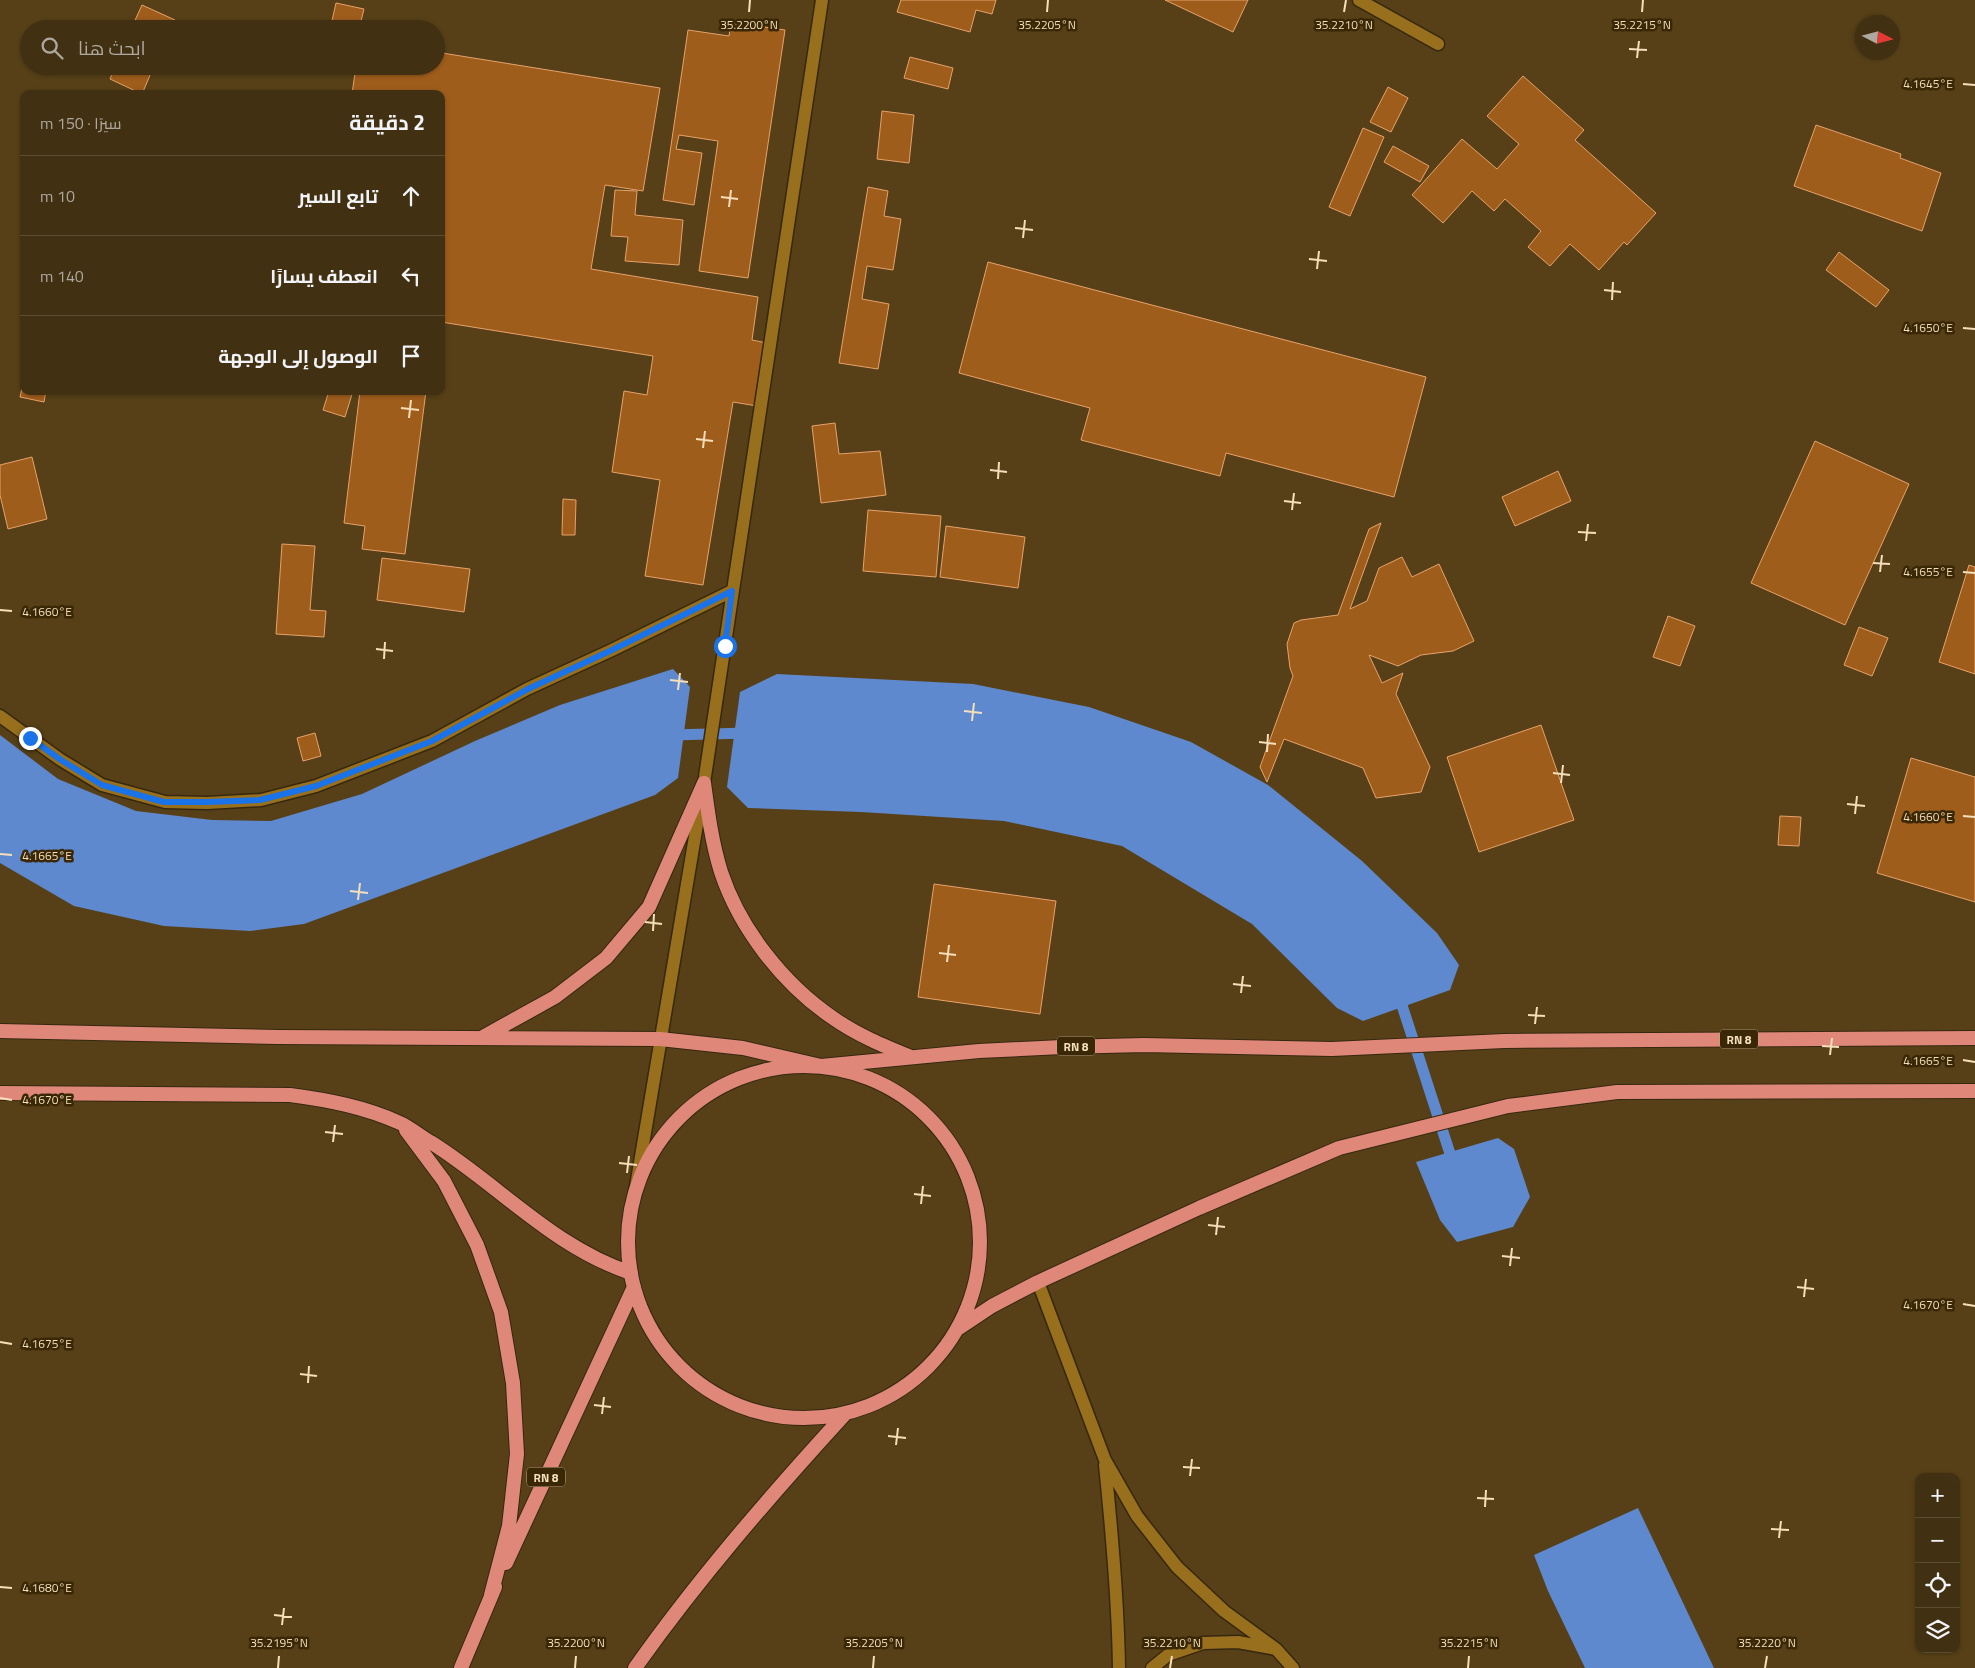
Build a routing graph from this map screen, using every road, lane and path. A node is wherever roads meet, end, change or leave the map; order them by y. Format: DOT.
graph roads {
  1 [pos="822,0"];
  2 [pos="1359,0"];
  3 [pos="1438,44"];
  4 [pos="732,591"];
  5 [pos="0,716"];
  6 [pos="704,783"];
  7 [pos="0,1031"];
  8 [pos="1975,1038"];
  9 [pos="479,1039"];
  10 [pos="660,1039"];
  11 [pos="914,1058"];
  12 [pos="821,1066"];
  13 [pos="1975,1091"];
  14 [pos="0,1093"];
  15 [pos="402,1124"];
  16 [pos="634,1198"];
  17 [pos="632,1280"];
  18 [pos="1038,1282"];
  19 [pos="959,1328"];
  20 [pos="844,1415"];
  21 [pos="1105,1460"];
  22 [pos="491,1595"];
  23 [pos="1276,1649"];
  24 [pos="462,1668"];
  25 [pos="635,1668"];
  26 [pos="1119,1668"];
  27 [pos="1152,1668"];
  28 [pos="1293,1668"];
  1 -- 4 [label="street"];
  2 -- 3 [label="street"];
  4 -- 5 [label="street"];
  4 -- 6 [label="street"];
  6 -- 9 [label="highway"];
  6 -- 10 [label="street"];
  6 -- 11 [label="highway"];
  7 -- 9 [label="highway"];
  8 -- 11 [label="highway, RN 8"];
  9 -- 10 [label="highway"];
  10 -- 12 [label="highway"];
  10 -- 16 [label="street"];
  11 -- 12 [label="highway, RN 8"];
  12 -- 16 [label="highway"];
  12 -- 19 [label="highway"];
  13 -- 18 [label="highway"];
  14 -- 15 [label="highway"];
  15 -- 17 [label="highway"];
  15 -- 22 [label="highway"];
  16 -- 17 [label="highway"];
  17 -- 20 [label="highway"];
  17 -- 22 [label="highway, RN 8"];
  18 -- 19 [label="highway"];
  18 -- 21 [label="street"];
  19 -- 20 [label="highway"];
  20 -- 25 [label="highway"];
  21 -- 23 [label="street"];
  21 -- 26 [label="street"];
  22 -- 24 [label="highway, RN 8"];
  23 -- 27 [label="street"];
  23 -- 28 [label="street"];
}
